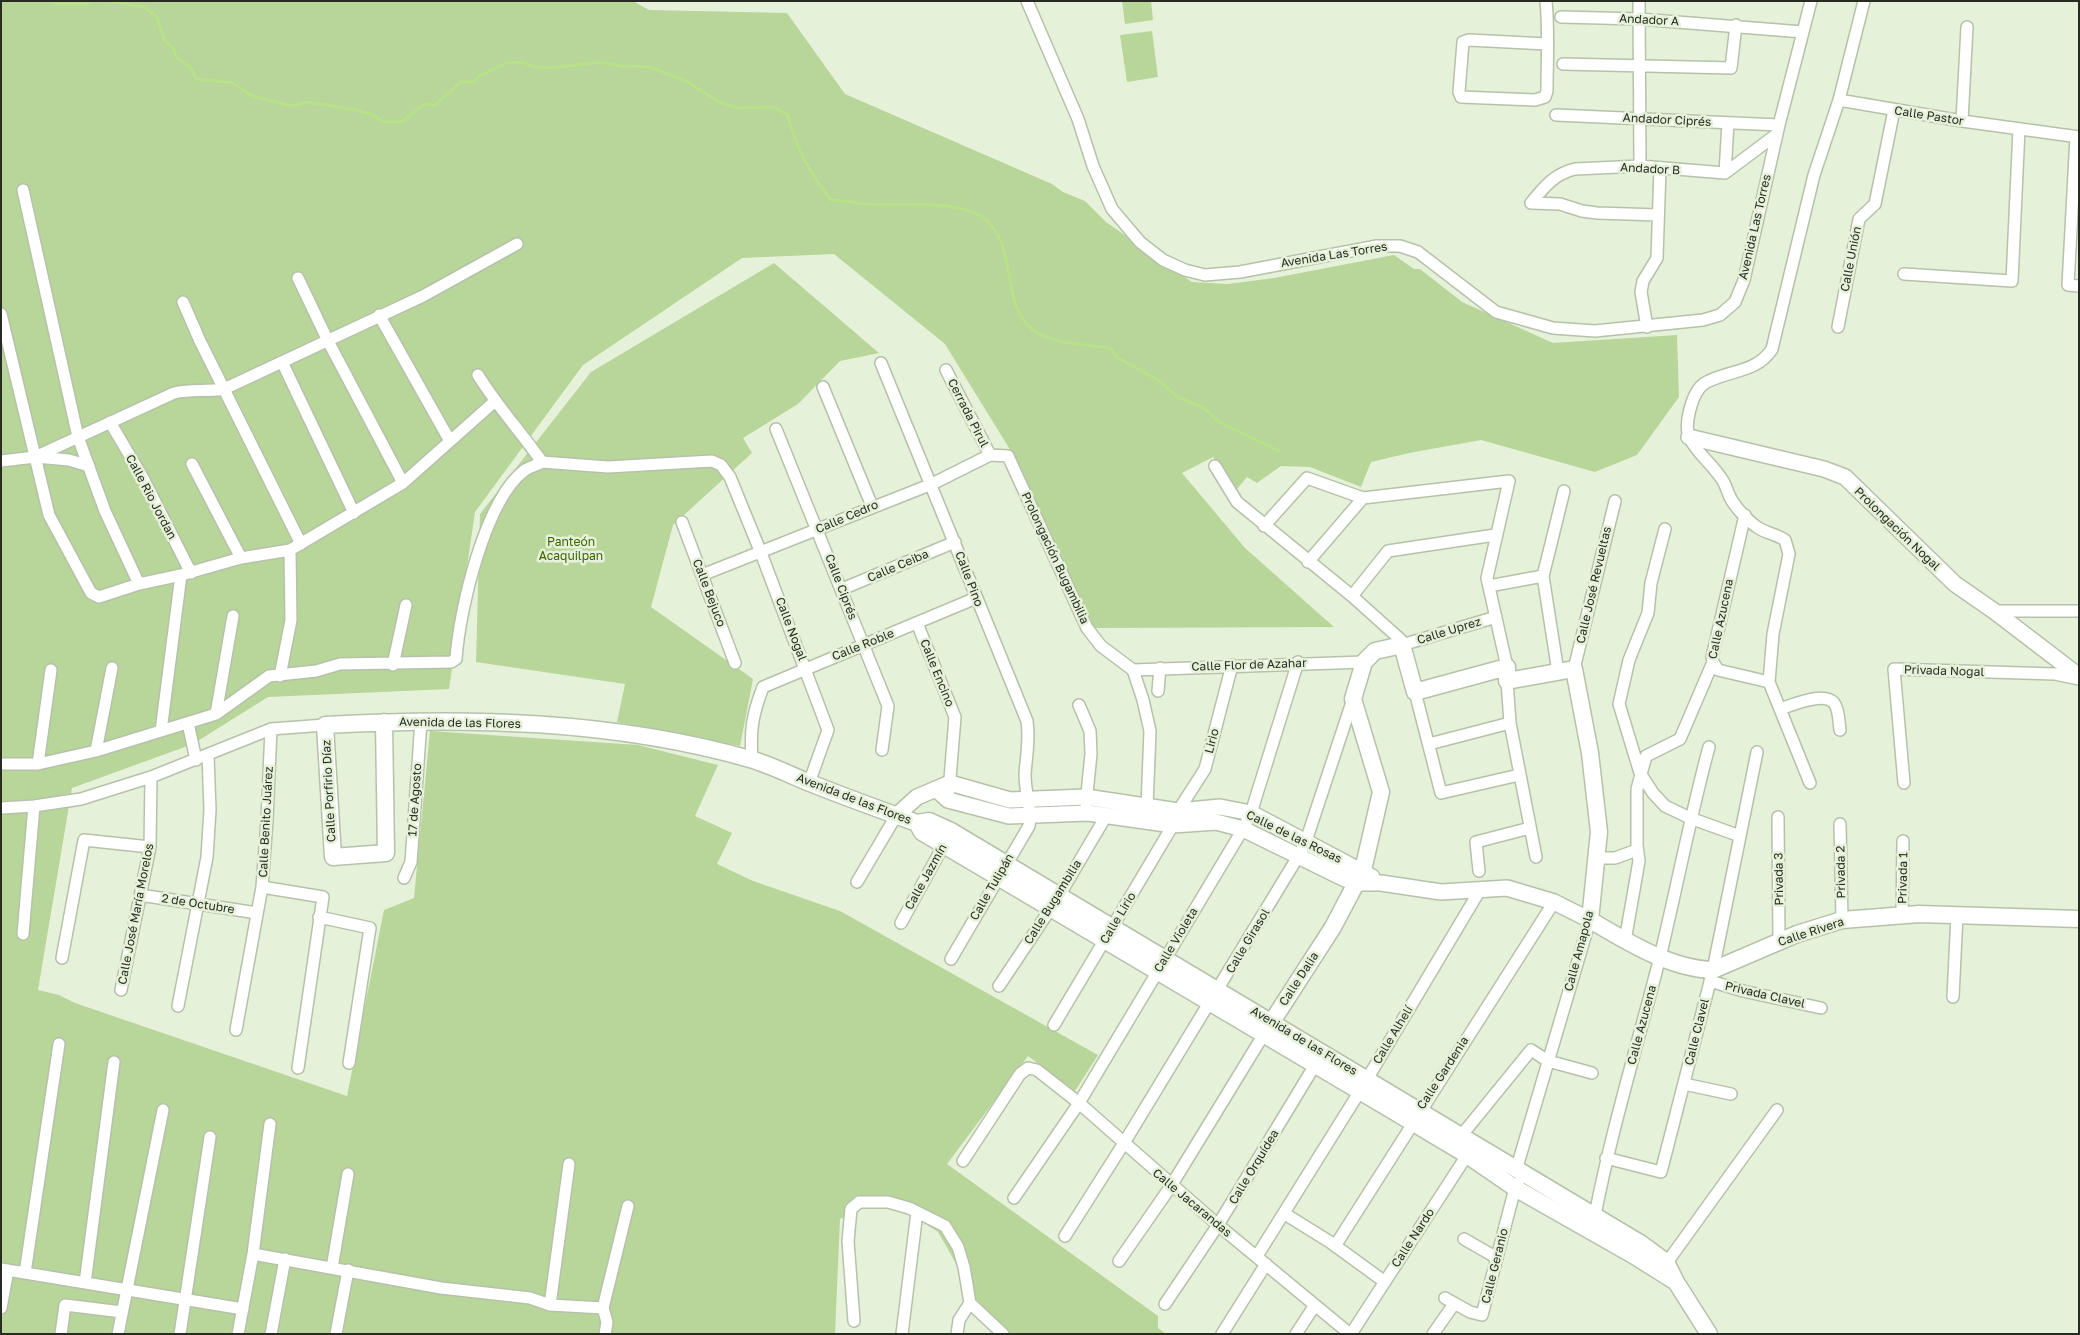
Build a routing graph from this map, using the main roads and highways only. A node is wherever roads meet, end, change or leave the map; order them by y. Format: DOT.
graph roads {
  1 [pos="1507,674"];
  2 [pos="1353,698"];
  3 [pos="384,722"];
  4 [pos="325,726"];
  5 [pos="2079,919"];
  6 [pos="1109,932"];
  7 [pos="1712,976"];
  8 [pos="1214,995"];
  9 [pos="1267,1028"];
  10 [pos="1468,1145"];
  11 [pos="1567,1207"];
  12 [pos="1663,1267"];
  13 [pos="1709,1334"];
  1 -- 2 [label="main road, Calle Girasol"];
  1 -- 7 [label="main road, Calle Amapola"];
  2 -- 9 [label="main road, Calle Dalia"];
  3 -- 4 [label="main road, Avenida de las Flores"];
  3 -- 4 [label="main road, Calle Porfirio Díaz"];
  3 -- 6 [label="main road, Avenida de las Flores"];
  5 -- 7 [label="main road, Calle Rivera"];
  6 -- 8 [label="main road, Avenida de las Flores"];
  6 -- 8 [label="main road, Avenida de las Flores"];
  8 -- 9 [label="main road, Avenida de las Flores"];
  9 -- 10 [label="main road, Avenida de las Flores"];
  10 -- 11 [label="main road, Avenida de las Flores"];
  10 -- 11 [label="main road, Avenida de las Flores"];
  11 -- 12 [label="main road, Avenida de las Flores"];
  11 -- 12 [label="main road, Avenida de las Flores"];
  12 -- 13 [label="main road, Avenida de las Flores"];
}
